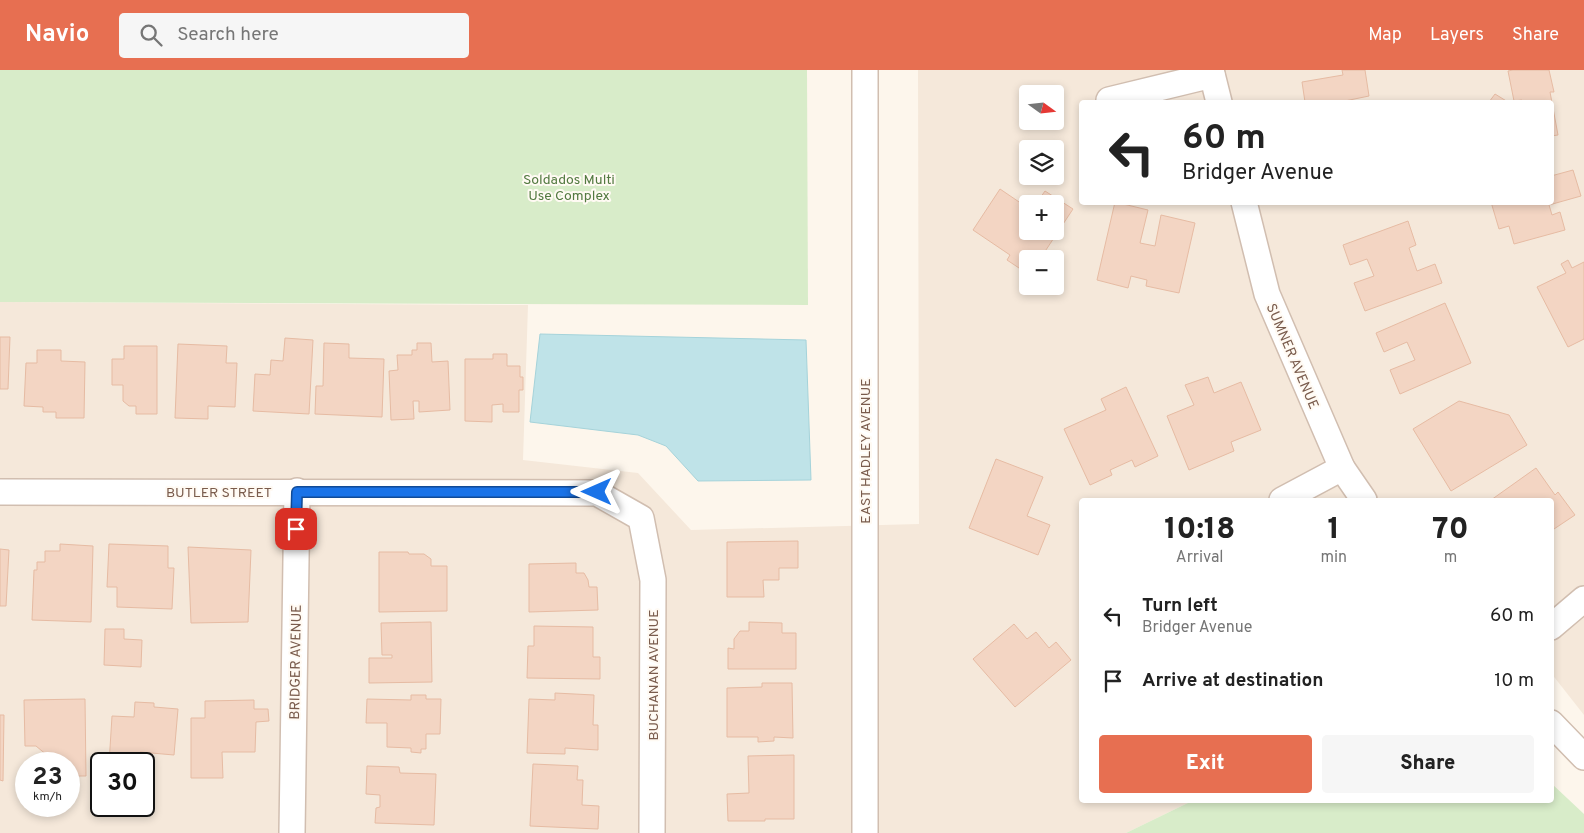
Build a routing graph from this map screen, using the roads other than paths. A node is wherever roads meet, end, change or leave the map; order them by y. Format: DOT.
graph roads {
  1 [pos="865,70"];
  2 [pos="1212,72"];
  3 [pos="1109,100"];
  4 [pos="1219,100"];
  5 [pos="1245,205"];
  6 [pos="1342,468"];
  7 [pos="0,492"];
  8 [pos="297,492"];
  9 [pos="1286,498"];
  10 [pos="1363,498"];
  11 [pos="641,518"];
  12 [pos="1584,599"];
  13 [pos="1554,624"];
  14 [pos="1554,726"];
  15 [pos="1584,757"];
  16 [pos="292,833"];
  17 [pos="652,833"];
  18 [pos="865,833"];
  1 -- 18 [label="street, EAST HADLEY AVENUE"];
  2 -- 3 [label="street"];
  2 -- 4 [label="street"];
  5 -- 6 [label="street, SUMNER AVENUE"];
  6 -- 9 [label="street"];
  6 -- 10 [label="street, SUMNER AVENUE"];
  7 -- 8 [label="street, BUTLER STREET"];
  8 -- 11 [label="street, BUTLER STREET"];
  8 -- 16 [label="street, BRIDGER AVENUE"];
  11 -- 17 [label="street, BUCHANAN AVENUE"];
  12 -- 13 [label="street"];
  14 -- 15 [label="street"];
}
